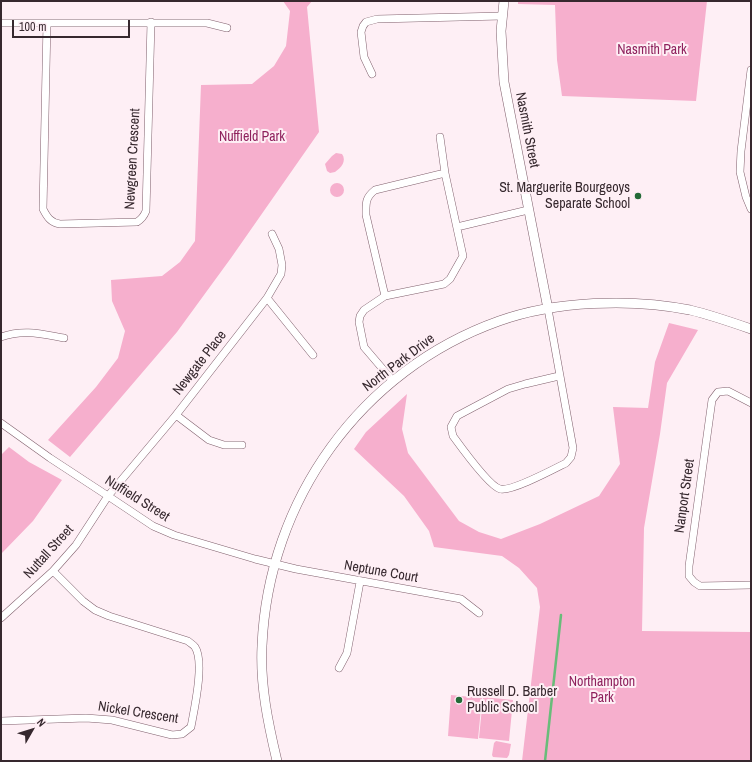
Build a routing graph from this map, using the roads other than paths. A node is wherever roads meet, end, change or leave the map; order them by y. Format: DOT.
graph roads {
  1 [pos="504,1"];
  2 [pos="502,16"];
  3 [pos="151,22"];
  4 [pos="1,23"];
  5 [pos="48,23"];
  6 [pos="227,28"];
  7 [pos="751,70"];
  8 [pos="372,74"];
  9 [pos="440,137"];
  10 [pos="445,173"];
  11 [pos="528,210"];
  12 [pos="751,210"];
  13 [pos="457,227"];
  14 [pos="272,234"];
  15 [pos="385,296"];
  16 [pos="267,298"];
  17 [pos="548,309"];
  18 [pos="751,329"];
  19 [pos="1,337"];
  20 [pos="64,338"];
  21 [pos="313,355"];
  22 [pos="559,376"];
  23 [pos="393,382"];
  24 [pos="751,403"];
  25 [pos="176,415"];
  26 [pos="1,423"];
  27 [pos="242,445"];
  28 [pos="108,496"];
  29 [pos="275,564"];
  30 [pos="53,571"];
  31 [pos="360,582"];
  32 [pos="751,585"];
  33 [pos="479,613"];
  34 [pos="1,618"];
  35 [pos="339,668"];
  36 [pos="1,721"];
  37 [pos="277,761"];
  1 -- 2 [label="main road, Nasmith Street"];
  2 -- 8 [label="street"];
  2 -- 11 [label="main road, Nasmith Street"];
  3 -- 5 [label="street"];
  3 -- 5 [label="street, Newgreen Crescent"];
  3 -- 6 [label="street"];
  4 -- 5 [label="street"];
  7 -- 12 [label="street"];
  9 -- 10 [label="street"];
  10 -- 13 [label="street"];
  10 -- 15 [label="street"];
  11 -- 13 [label="street"];
  11 -- 17 [label="main road, Nasmith Street"];
  13 -- 15 [label="street"];
  14 -- 16 [label="street, Newgate Place"];
  15 -- 23 [label="street"];
  16 -- 21 [label="street"];
  16 -- 25 [label="street, Newgate Place"];
  17 -- 18 [label="main road, North Park Drive"];
  17 -- 22 [label="street"];
  17 -- 23 [label="main road, North Park Drive"];
  19 -- 20 [label="street"];
  22 -- 22 [label="street"];
  23 -- 29 [label="main road, North Park Drive"];
  24 -- 32 [label="street, Nanport Street"];
  25 -- 27 [label="street"];
  25 -- 28 [label="street, Newgate Place"];
  26 -- 28 [label="street, Nuffield Street"];
  28 -- 29 [label="street, Nuffield Street"];
  28 -- 30 [label="street, Nuttall Street"];
  29 -- 31 [label="street, Neptune Court"];
  29 -- 37 [label="main road, North Park Drive"];
  30 -- 34 [label="street, Nuttall Street"];
  30 -- 36 [label="street, Nickel Crescent"];
  31 -- 33 [label="street, Neptune Court"];
  31 -- 35 [label="street"];
}
